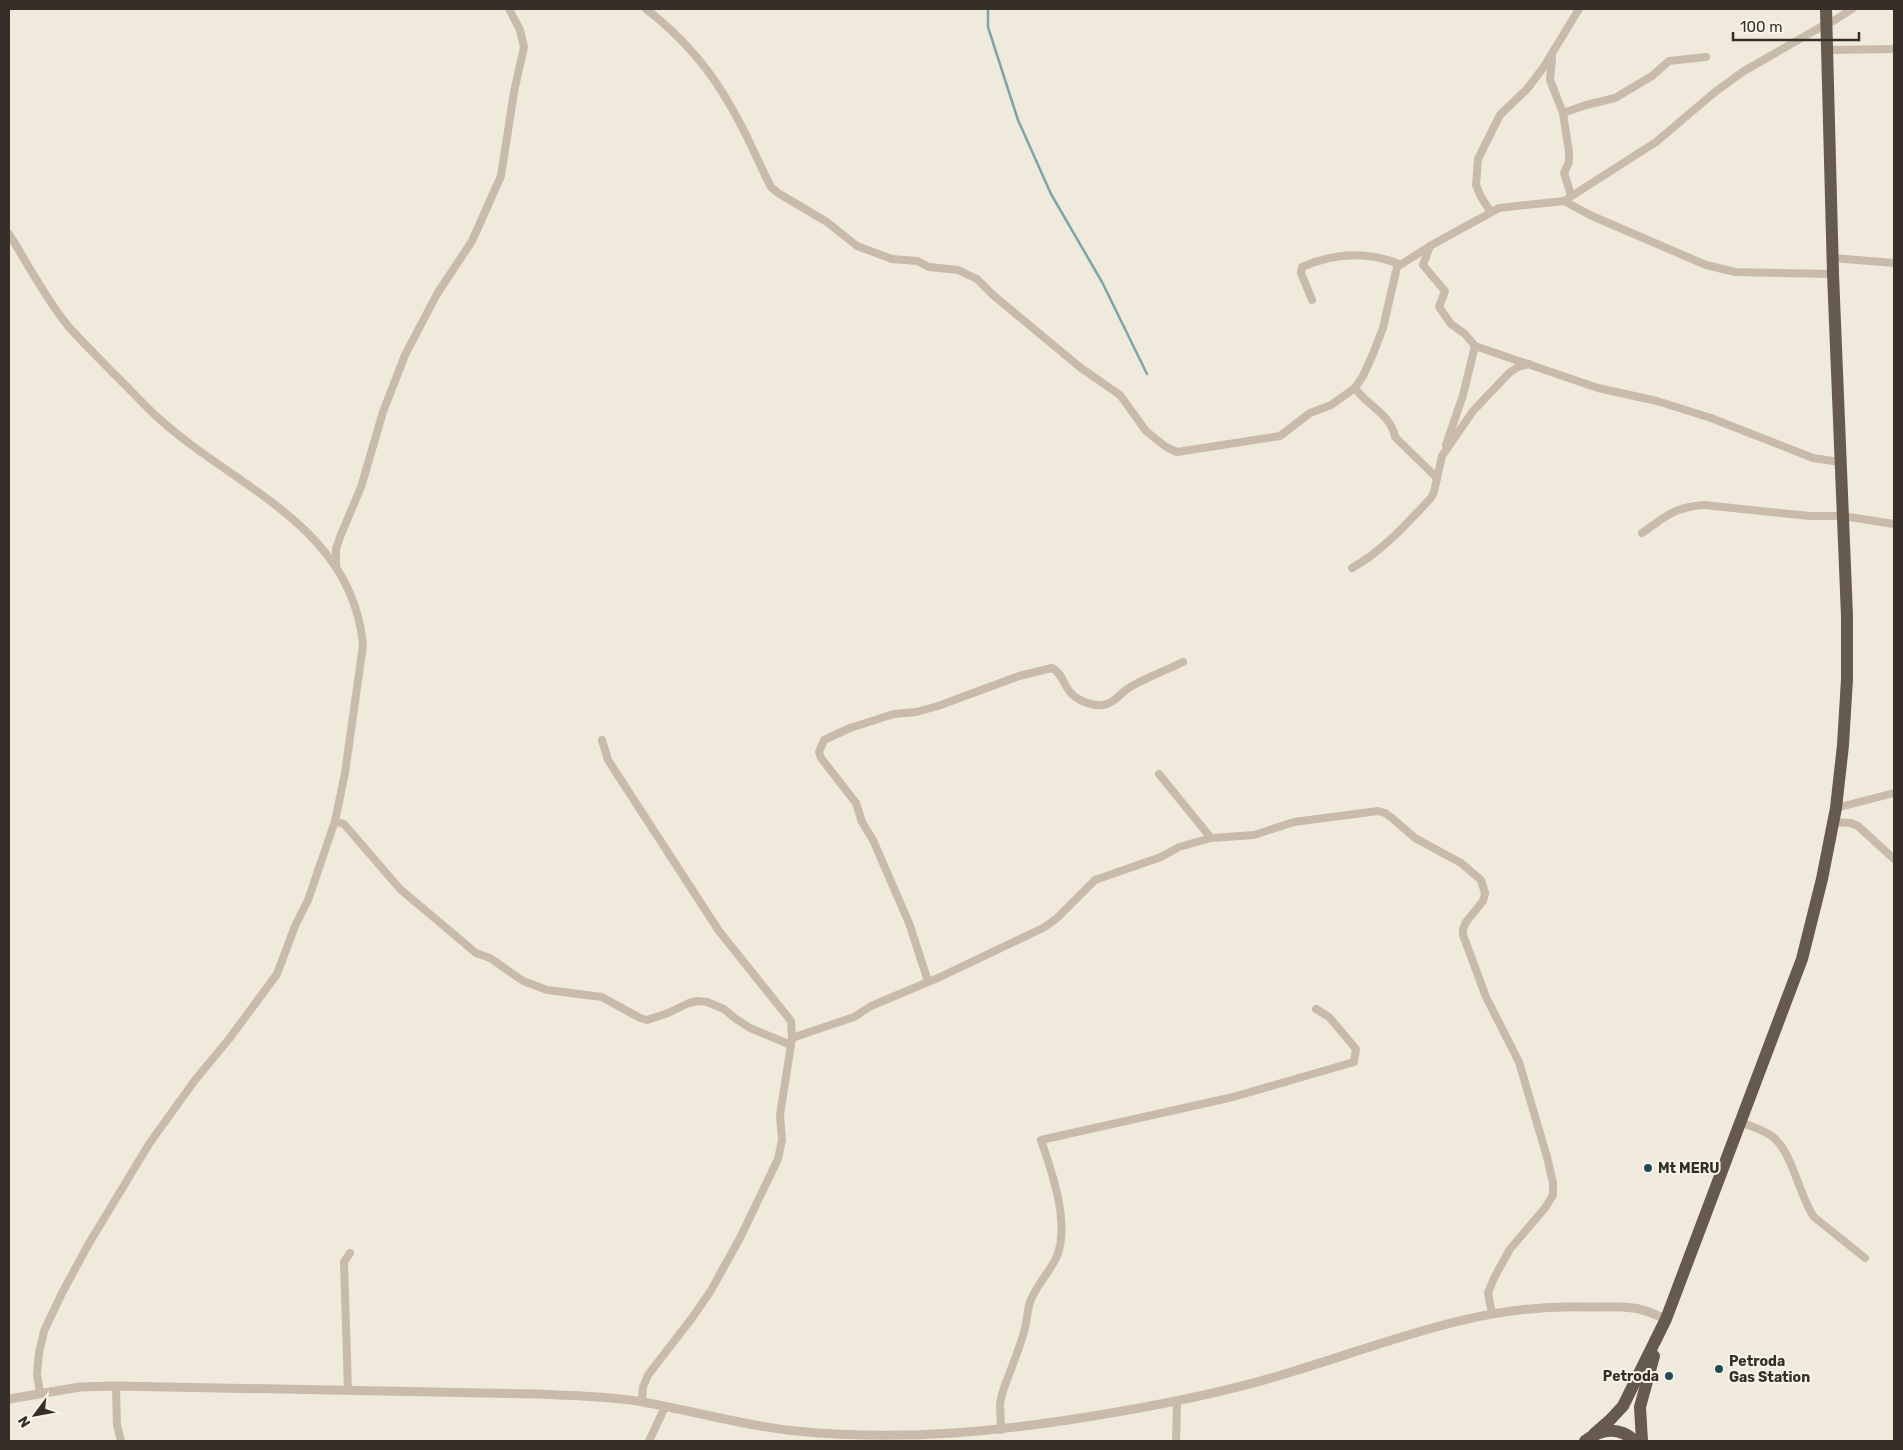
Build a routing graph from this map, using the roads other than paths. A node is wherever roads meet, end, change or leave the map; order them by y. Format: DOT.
graph roads {
  1 [pos="509,9"];
  2 [pos="646,9"];
  3 [pos="1579,9"];
  4 [pos="1826,9"];
  5 [pos="1852,9"];
  6 [pos="1826,24"];
  7 [pos="1894,49"];
  8 [pos="1827,50"];
  9 [pos="1553,54"];
  10 [pos="1706,56"];
  11 [pos="1563,113"];
  12 [pos="1571,195"];
  13 [pos="1564,201"];
  14 [pos="1491,212"];
  15 [pos="9,234"];
  16 [pos="1430,246"];
  17 [pos="1833,258"];
  18 [pos="1894,263"];
  19 [pos="1400,264"];
  20 [pos="1833,274"];
  21 [pos="1312,300"];
  22 [pos="1475,346"];
  23 [pos="1529,364"];
  24 [pos="1355,388"];
  25 [pos="1442,456"];
  26 [pos="1840,462"];
  27 [pos="1437,478"];
  28 [pos="1843,516"];
  29 [pos="1894,524"];
  30 [pos="1642,533"];
  31 [pos="336,566"];
  32 [pos="1352,568"];
  33 [pos="1183,662"];
  34 [pos="602,740"];
  35 [pos="1159,774"];
  36 [pos="1894,794"];
  37 [pos="1836,808"];
  38 [pos="335,822"];
  39 [pos="1833,822"];
  40 [pos="1211,838"];
  41 [pos="1894,858"];
  42 [pos="928,980"];
  43 [pos="1316,1009"];
  44 [pos="791,1042"];
  45 [pos="1741,1122"];
  46 [pos="350,1253"];
  47 [pos="1865,1258"];
  48 [pos="1492,1313"];
  49 [pos="1664,1323"];
  50 [pos="116,1386"];
  51 [pos="348,1390"];
  52 [pos="40,1393"];
  53 [pos="9,1400"];
  54 [pos="1177,1401"];
  55 [pos="642,1402"];
  56 [pos="665,1407"];
  57 [pos="1001,1430"];
  58 [pos="1589,1438"];
  59 [pos="121,1441"];
  60 [pos="649,1441"];
  61 [pos="1176,1441"];
  62 [pos="1635,1441"];
  63 [pos="1642,1441"];
  1 -- 31 [label="street"];
  2 -- 24 [label="street"];
  3 -- 9 [label="street"];
  4 -- 6 [label="highway"];
  5 -- 6 [label="street"];
  6 -- 8 [label="highway"];
  6 -- 12 [label="street"];
  7 -- 8 [label="street"];
  8 -- 17 [label="highway"];
  9 -- 11 [label="street"];
  9 -- 14 [label="street"];
  10 -- 11 [label="street"];
  11 -- 12 [label="street"];
  12 -- 13 [label="street"];
  13 -- 14 [label="street"];
  13 -- 20 [label="street"];
  14 -- 16 [label="street"];
  15 -- 31 [label="street"];
  16 -- 19 [label="street"];
  16 -- 22 [label="street"];
  17 -- 18 [label="street"];
  17 -- 20 [label="highway"];
  19 -- 21 [label="street"];
  19 -- 24 [label="street"];
  20 -- 26 [label="highway"];
  22 -- 23 [label="street"];
  22 -- 25 [label="street"];
  23 -- 25 [label="street"];
  23 -- 26 [label="street"];
  24 -- 27 [label="street"];
  25 -- 27 [label="street"];
  26 -- 28 [label="highway"];
  27 -- 32 [label="street"];
  28 -- 29 [label="street"];
  28 -- 30 [label="street"];
  28 -- 37 [label="highway"];
  31 -- 38 [label="street"];
  33 -- 42 [label="street"];
  34 -- 44 [label="street"];
  35 -- 40 [label="street"];
  36 -- 37 [label="street"];
  37 -- 39 [label="highway"];
  38 -- 44 [label="street"];
  38 -- 52 [label="street"];
  39 -- 41 [label="street"];
  39 -- 45 [label="highway"];
  40 -- 42 [label="street"];
  40 -- 48 [label="street"];
  42 -- 44 [label="street"];
  43 -- 57 [label="street"];
  44 -- 55 [label="street"];
  45 -- 47 [label="street"];
  45 -- 49 [label="highway"];
  46 -- 51 [label="street"];
  48 -- 49 [label="street"];
  48 -- 54 [label="street"];
  49 -- 58 [label="highway"];
  49 -- 63 [label="highway"];
  50 -- 51 [label="street"];
  50 -- 52 [label="street"];
  50 -- 59 [label="street"];
  51 -- 55 [label="street"];
  52 -- 53 [label="street"];
  54 -- 57 [label="street"];
  54 -- 61 [label="street"];
  55 -- 56 [label="street"];
  56 -- 57 [label="street"];
  56 -- 60 [label="street"];
  58 -- 62 [label="highway"];
}
